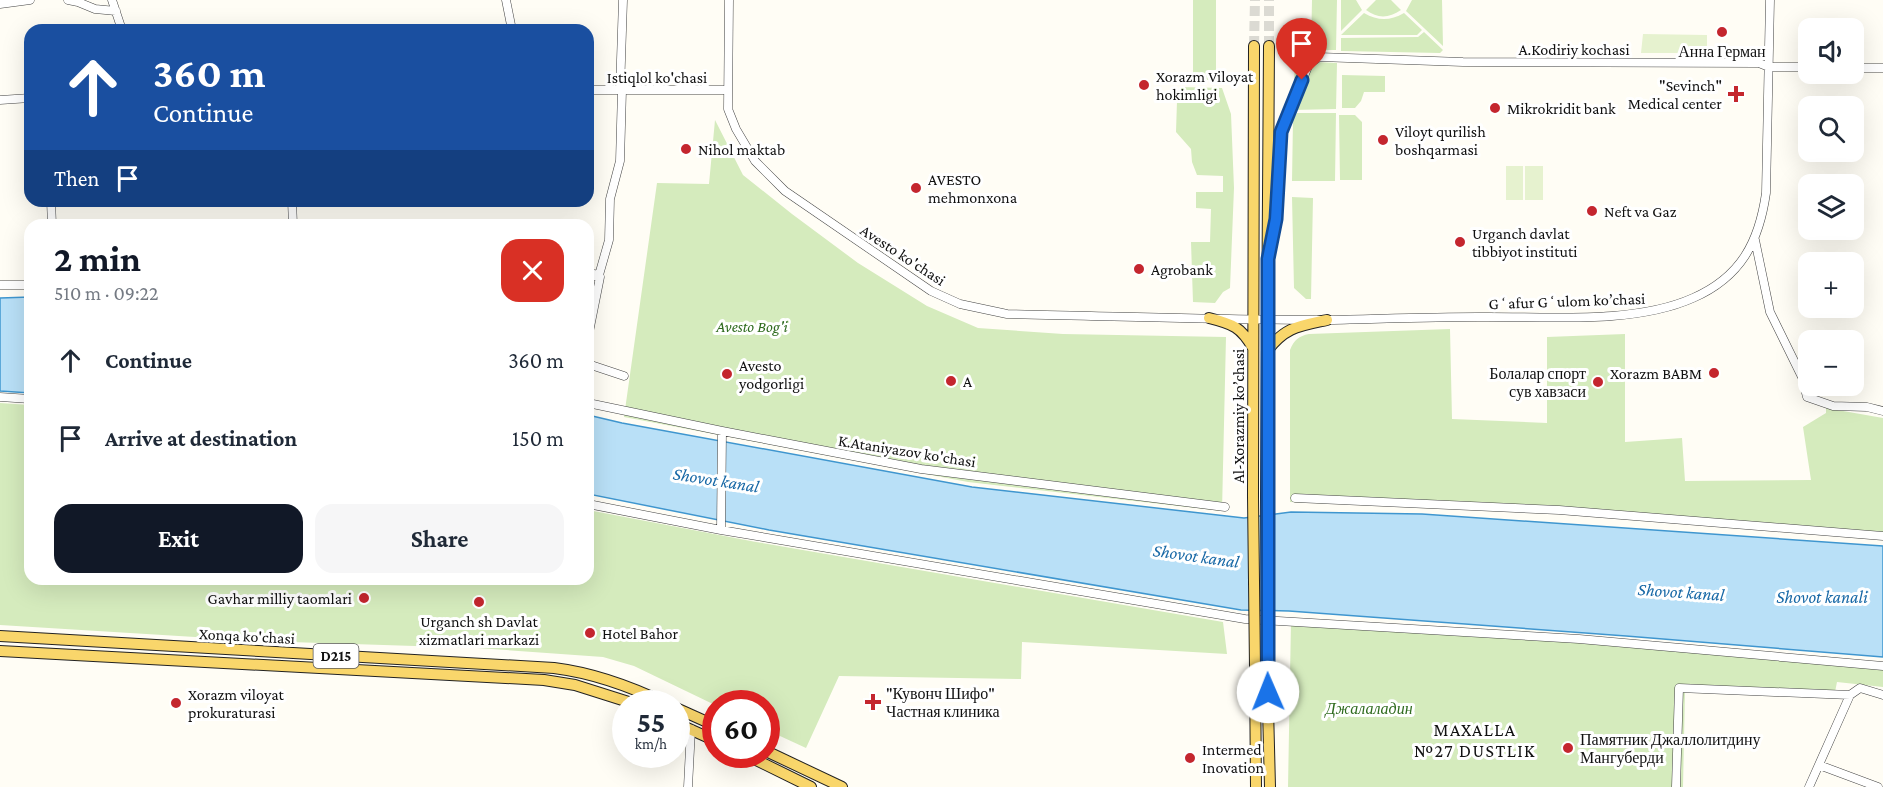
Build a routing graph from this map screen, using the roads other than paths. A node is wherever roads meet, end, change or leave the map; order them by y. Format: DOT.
graph roads {
  1 [pos="30,0"];
  2 [pos="68,0"];
  3 [pos="112,0"];
  4 [pos="506,0"];
  5 [pos="623,0"];
  6 [pos="729,0"];
  7 [pos="1770,0"];
  8 [pos="0,4"];
  9 [pos="116,10"];
  10 [pos="120,24"];
  11 [pos="511,24"];
  12 [pos="1254,45"];
  13 [pos="1269,46"];
  14 [pos="1768,67"];
  15 [pos="1798,67"];
  16 [pos="1864,68"];
  17 [pos="1883,68"];
  18 [pos="594,90"];
  19 [pos="621,90"];
  20 [pos="727,90"];
  21 [pos="24,98"];
  22 [pos="0,100"];
  23 [pos="1755,240"];
  24 [pos="1268,259"];
  25 [pos="594,275"];
  26 [pos="594,276"];
  27 [pos="0,285"];
  28 [pos="24,285"];
  29 [pos="594,307"];
  30 [pos="1209,318"];
  31 [pos="1253,319"];
  32 [pos="1267,319"];
  33 [pos="1327,320"];
  34 [pos="1254,349"];
  35 [pos="1267,351"];
  36 [pos="594,366"];
  37 [pos="624,376"];
  38 [pos="0,397"];
  39 [pos="24,399"];
  40 [pos="594,404"];
  41 [pos="1883,411"];
  42 [pos="722,431"];
  43 [pos="1295,498"];
  44 [pos="594,505"];
  45 [pos="1225,507"];
  46 [pos="721,530"];
  47 [pos="1883,536"];
  48 [pos="0,636"];
  49 [pos="98,642"];
  50 [pos="0,651"];
  51 [pos="98,657"];
  52 [pos="388,658"];
  53 [pos="1883,666"];
  54 [pos="388,671"];
  55 [pos="638,690"];
  56 [pos="1883,694"];
  57 [pos="1850,695"];
  58 [pos="612,696"];
  59 [pos="691,729"];
  60 [pos="702,734"];
  61 [pos="780,759"];
  62 [pos="1819,765"];
  63 [pos="772,768"];
  64 [pos="827,784"];
  65 [pos="688,787"];
  66 [pos="811,787"];
  67 [pos="842,787"];
  68 [pos="1256,787"];
  69 [pos="1270,787"];
  70 [pos="1676,787"];
  71 [pos="1809,787"];
  72 [pos="1878,787"];
  1 -- 8 [label="street"];
  2 -- 9 [label="street"];
  3 -- 9 [label="street"];
  4 -- 11 [label="street"];
  5 -- 19 [label="street"];
  6 -- 20 [label="street, Avesto ko'chasi"];
  7 -- 14 [label="street, Gʻafur Gʻulom ko’chasi"];
  9 -- 10 [label="street"];
  12 -- 31 [label="main road, Al-Xorazmiy ko’chasi"];
  13 -- 24 [label="main road, Al-Xorazmiy ko’chasi"];
  14 -- 15 [label="street, A.Kodiriy kochasi"];
  14 -- 23 [label="street, Gʻafur Gʻulom ko’chasi"];
  14 -- 24 [label="street, A.Kodiriy kochasi"];
  16 -- 17 [label="street"];
  18 -- 19 [label="street, Istiqlol ko'chasi"];
  19 -- 20 [label="street, Istiqlol ko'chasi"];
  19 -- 25 [label="street"];
  20 -- 30 [label="street, Avesto ko'chasi"];
  21 -- 22 [label="street"];
  23 -- 33 [label="street, Gʻafur Gʻulom ko’chasi"];
  23 -- 41 [label="street"];
  24 -- 32 [label="main road, Al-Xorazmiy ko’chasi"];
  26 -- 29 [label="street"];
  27 -- 28 [label="street"];
  30 -- 31 [label="street, Avesto ko'chasi"];
  30 -- 34 [label="main road"];
  31 -- 32 [label="street, Avesto ko'chasi"];
  31 -- 34 [label="main road, Al-Xorazmiy ko’chasi"];
  32 -- 33 [label="street, Gʻafur Gʻulom ko’chasi"];
  32 -- 35 [label="main road, Al-Xorazmiy ko’chasi"];
  33 -- 35 [label="main road"];
  34 -- 68 [label="main road, Al-Xorazmiy ko’chasi, bridge"];
  35 -- 69 [label="main road, Al-Xorazmiy ko’chasi, bridge"];
  36 -- 37 [label="street"];
  38 -- 39 [label="street"];
  40 -- 42 [label="street, K.Ataniyazov ko'chasi"];
  42 -- 45 [label="street, K.Ataniyazov ko'chasi"];
  42 -- 46 [label="street"];
  43 -- 47 [label="street"];
  44 -- 46 [label="street"];
  46 -- 53 [label="street"];
  48 -- 49 [label="main road, Xonqa ko'chasi / D215"];
  49 -- 51 [label="main road"];
  49 -- 52 [label="main road, Xonqa ko'chasi / D215"];
  50 -- 51 [label="main road, Xonqa ko'chasi / D215"];
  51 -- 54 [label="main road, Xonqa ko'chasi / D215"];
  52 -- 54 [label="main road"];
  52 -- 55 [label="main road, Xonqa ko'chasi / D215"];
  54 -- 58 [label="main road, Xonqa ko'chasi / D215"];
  56 -- 57 [label="street"];
  57 -- 62 [label="street"];
  57 -- 70 [label="street"];
  59 -- 60 [label="main road"];
  59 -- 65 [label="street"];
  61 -- 64 [label="main road"];
  62 -- 71 [label="street"];
  62 -- 72 [label="street"];
  63 -- 66 [label="main road"];
  64 -- 67 [label="main road"];
}
